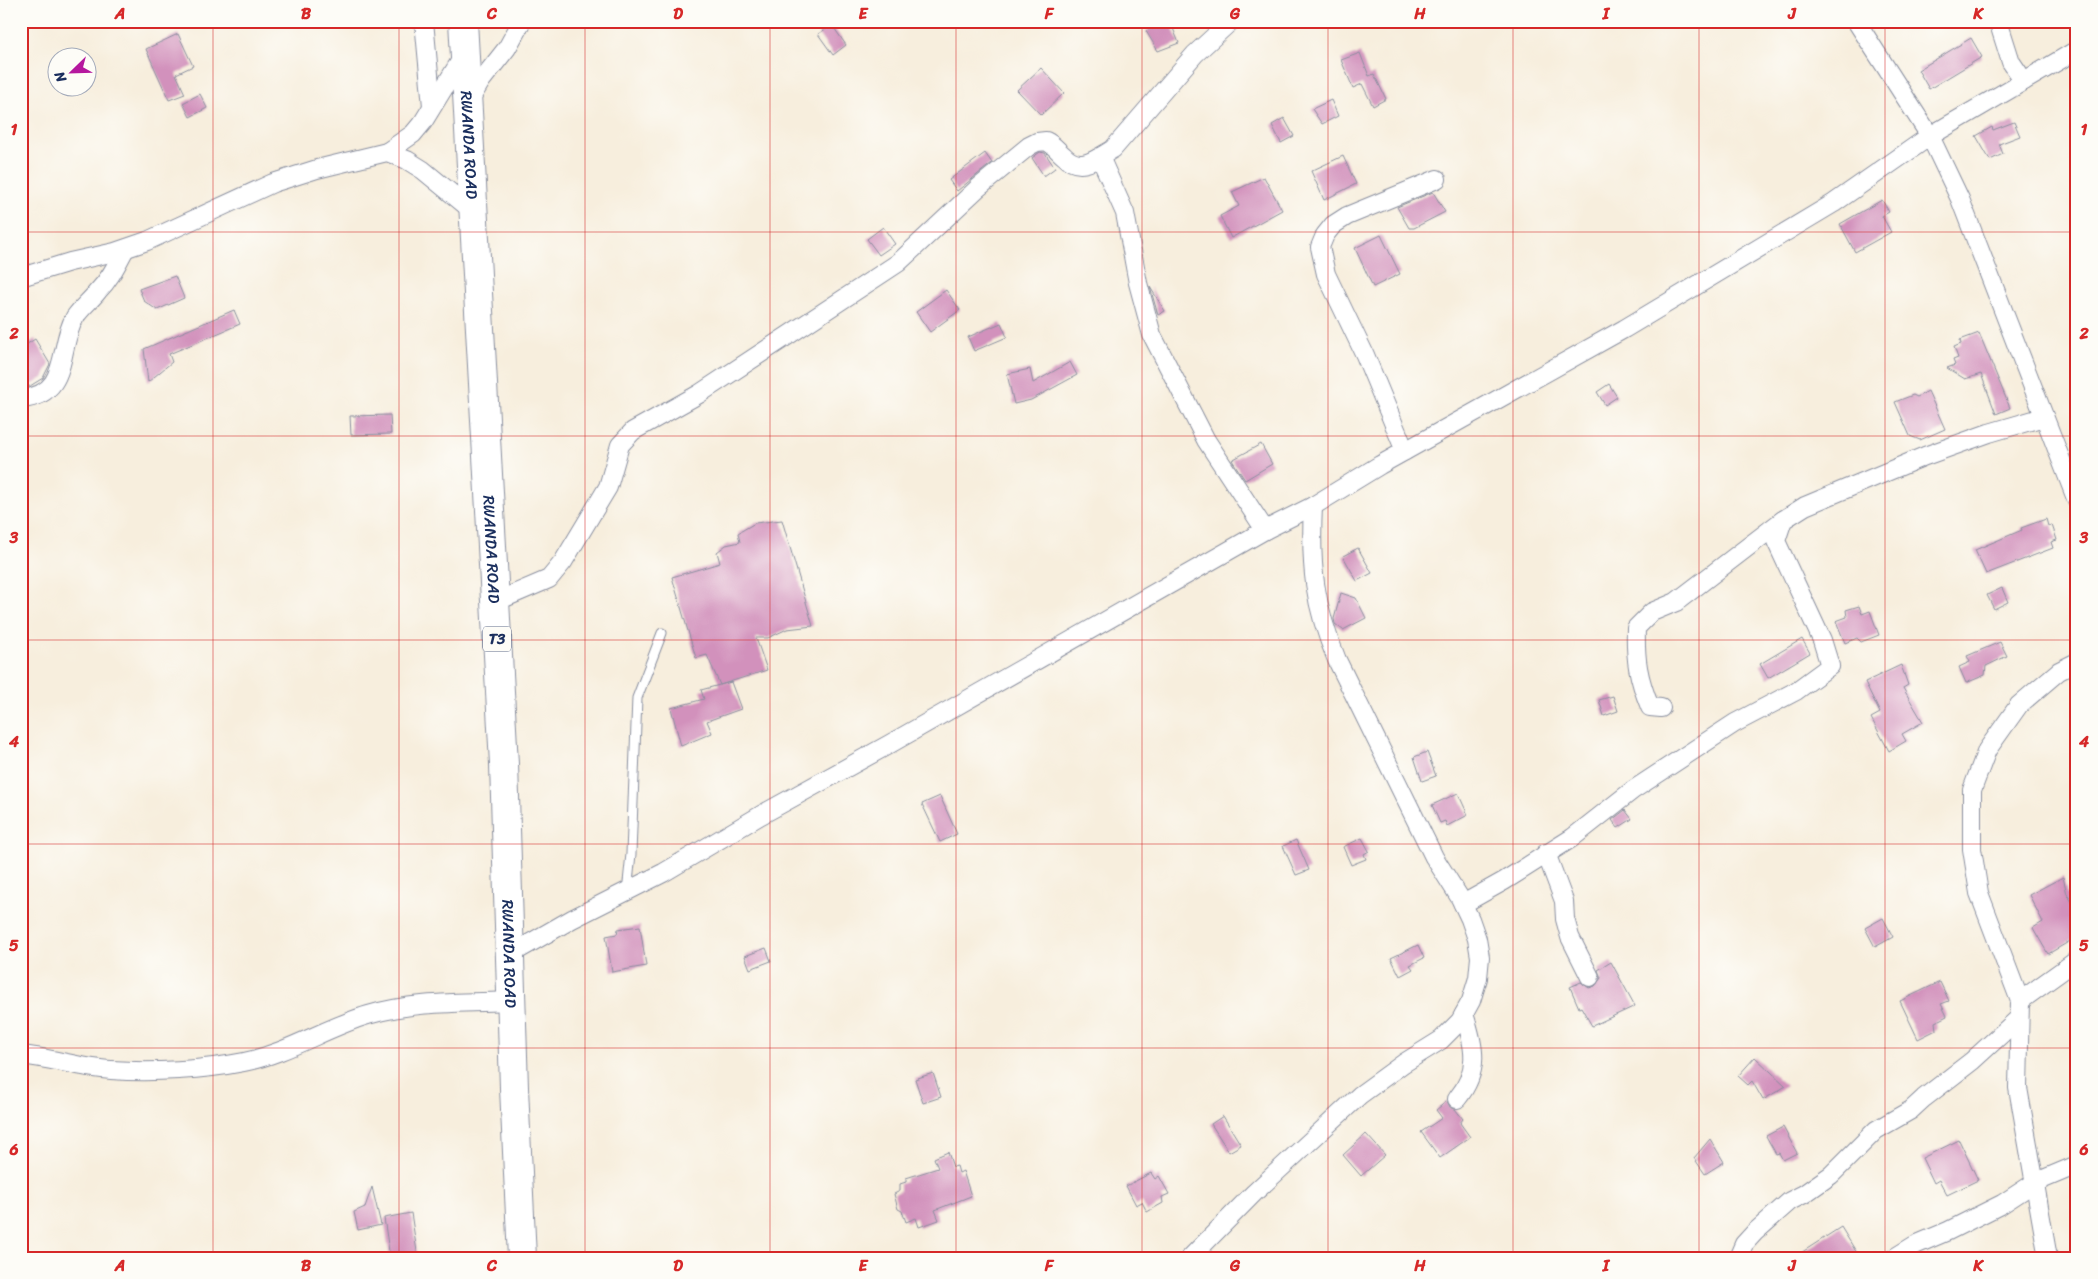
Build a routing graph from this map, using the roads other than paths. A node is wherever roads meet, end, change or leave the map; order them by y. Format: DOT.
graph roads {
  1 [pos="424,21"];
  2 [pos="463,21"];
  3 [pos="522,21"];
  4 [pos="1231,21"];
  5 [pos="1856,21"];
  6 [pos="1998,21"];
  7 [pos="2077,50"];
  8 [pos="466,52"];
  9 [pos="2024,81"];
  10 [pos="468,102"];
  11 [pos="432,106"];
  12 [pos="1930,136"];
  13 [pos="387,152"];
  14 [pos="1100,157"];
  15 [pos="1437,180"];
  16 [pos="474,212"];
  17 [pos="125,249"];
  18 [pos="21,277"];
  19 [pos="21,399"];
  20 [pos="2044,417"];
  21 [pos="1405,451"];
  22 [pos="2077,501"];
  23 [pos="1313,506"];
  24 [pos="1783,520"];
  25 [pos="1265,530"];
  26 [pos="496,602"];
  27 [pos="662,633"];
  28 [pos="2077,662"];
  29 [pos="1661,708"];
  30 [pos="1546,853"];
  31 [pos="627,892"];
  32 [pos="1463,904"];
  33 [pos="511,954"];
  34 [pos="2077,960"];
  35 [pos="1590,976"];
  36 [pos="512,1001"];
  37 [pos="2019,1009"];
  38 [pos="1464,1014"];
  39 [pos="21,1055"];
  40 [pos="1457,1099"];
  41 [pos="2077,1165"];
  42 [pos="2034,1183"];
  43 [pos="522,1258"];
  44 [pos="1190,1258"];
  45 [pos="1738,1258"];
  46 [pos="1894,1258"];
  47 [pos="2048,1258"];
  1 -- 11 [label="street"];
  2 -- 8 [label="highway, RWANDA ROAD / T3"];
  3 -- 10 [label="street"];
  4 -- 14 [label="street"];
  5 -- 12 [label="street"];
  6 -- 9 [label="street"];
  7 -- 9 [label="street"];
  8 -- 10 [label="highway, RWANDA ROAD / T3"];
  8 -- 11 [label="street"];
  9 -- 12 [label="street"];
  10 -- 16 [label="highway, RWANDA ROAD / T3"];
  11 -- 13 [label="street"];
  12 -- 20 [label="street"];
  12 -- 21 [label="street"];
  13 -- 16 [label="street"];
  13 -- 17 [label="street"];
  14 -- 25 [label="street"];
  14 -- 26 [label="street"];
  15 -- 21 [label="street"];
  16 -- 26 [label="highway, RWANDA ROAD / T3"];
  17 -- 18 [label="street"];
  17 -- 19 [label="street"];
  20 -- 22 [label="street"];
  20 -- 24 [label="street"];
  21 -- 23 [label="street"];
  23 -- 25 [label="street"];
  23 -- 32 [label="street"];
  24 -- 29 [label="street"];
  24 -- 30 [label="street"];
  25 -- 31 [label="street"];
  26 -- 33 [label="highway, RWANDA ROAD / T3"];
  27 -- 31 [label="lane"];
  28 -- 37 [label="street"];
  30 -- 32 [label="street"];
  30 -- 35 [label="street"];
  31 -- 33 [label="street"];
  32 -- 38 [label="street"];
  33 -- 36 [label="highway, RWANDA ROAD / T3"];
  34 -- 37 [label="street"];
  36 -- 39 [label="street"];
  36 -- 43 [label="highway, RWANDA ROAD / T3"];
  37 -- 42 [label="street"];
  37 -- 45 [label="street"];
  38 -- 40 [label="street"];
  38 -- 44 [label="street"];
  41 -- 42 [label="street"];
  42 -- 46 [label="street"];
  42 -- 47 [label="street"];
}
